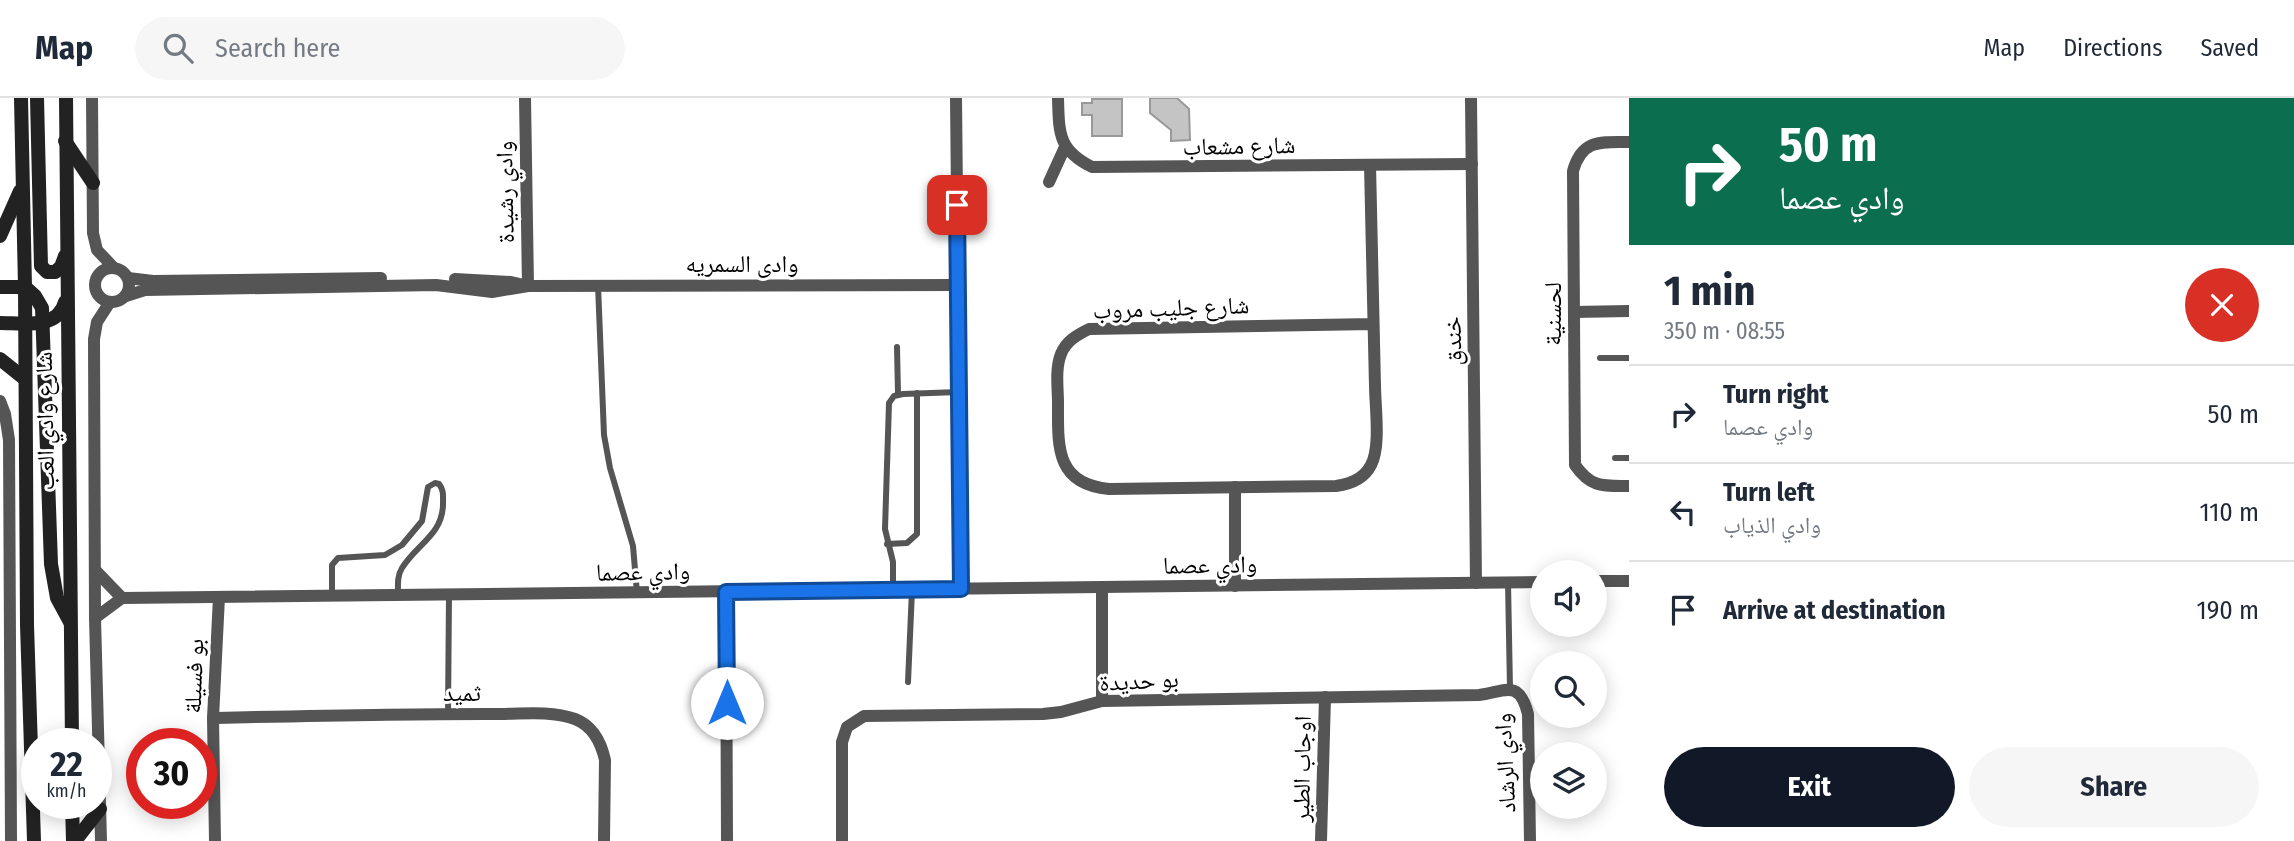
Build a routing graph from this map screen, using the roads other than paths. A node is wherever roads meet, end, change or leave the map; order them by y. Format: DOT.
graph roads {
  1 [pos="21,98"];
  2 [pos="37,98"];
  3 [pos="66,98"];
  4 [pos="92,98"];
  5 [pos="525,98"];
  6 [pos="956,98"];
  7 [pos="1058,98"];
  8 [pos="1471,98"];
  9 [pos="65,141"];
  10 [pos="1629,142"];
  11 [pos="1065,148"];
  12 [pos="1472,164"];
  13 [pos="1370,165"];
  14 [pos="1049,182"];
  15 [pos="23,183"];
  16 [pos="93,183"];
  17 [pos="0,236"];
  18 [pos="66,253"];
  19 [pos="114,268"];
  20 [pos="128,278"];
  21 [pos="598,285"];
  22 [pos="957,285"];
  23 [pos="527,286"];
  24 [pos="0,287"];
  25 [pos="25,287"];
  26 [pos="66,296"];
  27 [pos="126,296"];
  28 [pos="110,302"];
  29 [pos="1574,312"];
  30 [pos="1629,312"];
  31 [pos="44,322"];
  32 [pos="0,323"];
  33 [pos="24,323"];
  34 [pos="1373,324"];
  35 [pos="897,347"];
  36 [pos="1600,358"];
  37 [pos="1629,358"];
  38 [pos="0,359"];
  39 [pos="25,379"];
  40 [pos="959,392"];
  41 [pos="917,393"];
  42 [pos="898,394"];
  43 [pos="0,401"];
  44 [pos="1615,458"];
  45 [pos="1629,458"];
  46 [pos="1629,486"];
  47 [pos="1235,487"];
  48 [pos="887,544"];
  49 [pos="94,570"];
  50 [pos="1607,581"];
  51 [pos="1629,581"];
  52 [pos="1508,582"];
  53 [pos="1530,582"];
  54 [pos="1476,583"];
  55 [pos="1234,586"];
  56 [pos="1102,587"];
  57 [pos="961,589"];
  58 [pos="893,590"];
  59 [pos="912,590"];
  60 [pos="726,592"];
  61 [pos="637,593"];
  62 [pos="449,595"];
  63 [pos="398,596"];
  64 [pos="219,597"];
  65 [pos="332,597"];
  66 [pos="122,598"];
  67 [pos="95,618"];
  68 [pos="71,624"];
  69 [pos="908,682"];
  70 [pos="1510,689"];
  71 [pos="1325,697"];
  72 [pos="1102,701"];
  73 [pos="448,714"];
  74 [pos="213,718"];
  75 [pos="72,728"];
  76 [pos="98,728"];
  77 [pos="73,819"];
  78 [pos="92,819"];
  79 [pos="100,819"];
  80 [pos="10,841"];
  81 [pos="34,841"];
  82 [pos="74,841"];
  83 [pos="100,841"];
  84 [pos="215,841"];
  85 [pos="604,841"];
  86 [pos="727,841"];
  87 [pos="842,841"];
  88 [pos="1321,841"];
  89 [pos="1530,841"];
  1 -- 15 [label="street, شارع وادي العب"];
  2 -- 18 [label="street"];
  3 -- 9 [label="street, شارع وادي العب"];
  4 -- 16 [label="street"];
  5 -- 23 [label="street, وادي رشيدة"];
  6 -- 22 [label="street"];
  7 -- 11 [label="street"];
  8 -- 12 [label="street, خندق"];
  9 -- 16 [label="street"];
  9 -- 18 [label="street, شارع وادي العب"];
  10 -- 29 [label="street, لحسنية"];
  11 -- 13 [label="street, شارع مشعاب"];
  11 -- 14 [label="street"];
  12 -- 13 [label="street, شارع مشعاب"];
  12 -- 54 [label="street, خندق"];
  13 -- 34 [label="street, شارع جليب مروب"];
  15 -- 17 [label="street"];
  15 -- 25 [label="street, شارع وادي العب"];
  16 -- 19 [label="street"];
  18 -- 26 [label="street, شارع وادي العب"];
  19 -- 20 [label="street"];
  19 -- 28 [label="street"];
  20 -- 23 [label="street, وادى السمريه"];
  20 -- 27 [label="street"];
  21 -- 22 [label="street, وادى السمريه"];
  21 -- 23 [label="street, وادى السمريه"];
  21 -- 61 [label="lane"];
  22 -- 40 [label="street"];
  23 -- 27 [label="street, وادى السمريه"];
  24 -- 25 [label="street"];
  25 -- 31 [label="street"];
  25 -- 33 [label="street, شارع وادي العب"];
  26 -- 31 [label="street"];
  26 -- 68 [label="street, شارع وادي العب"];
  27 -- 28 [label="street"];
  28 -- 49 [label="street"];
  29 -- 30 [label="street"];
  29 -- 46 [label="street, لحسنية"];
  31 -- 33 [label="street"];
  31 -- 68 [label="street"];
  32 -- 33 [label="street"];
  33 -- 39 [label="street, شارع وادي العب"];
  34 -- 47 [label="street, شارع جليب مروب"];
  34 -- 47 [label="street, شارع جليب مروب"];
  35 -- 42 [label="lane"];
  36 -- 37 [label="lane"];
  38 -- 39 [label="street"];
  39 -- 81 [label="street, شارع وادي العب"];
  40 -- 41 [label="lane"];
  40 -- 57 [label="street"];
  41 -- 42 [label="lane"];
  41 -- 48 [label="lane"];
  42 -- 48 [label="lane"];
  43 -- 80 [label="street"];
  44 -- 45 [label="lane"];
  47 -- 55 [label="street"];
  48 -- 58 [label="lane"];
  49 -- 66 [label="street"];
  49 -- 67 [label="street"];
  50 -- 51 [label="street"];
  52 -- 53 [label="street, وادي عصما"];
  52 -- 54 [label="street, وادي عصما"];
  52 -- 70 [label="lane"];
  54 -- 55 [label="street, وادي عصما"];
  55 -- 56 [label="street, وادي عصما"];
  56 -- 57 [label="street, وادي عصما"];
  56 -- 72 [label="street"];
  57 -- 59 [label="street, وادي عصما"];
  58 -- 59 [label="street, وادي عصما"];
  58 -- 60 [label="street, وادي عصما"];
  59 -- 69 [label="lane"];
  60 -- 61 [label="street, وادي عصما"];
  60 -- 86 [label="street"];
  61 -- 62 [label="street, وادي عصما"];
  62 -- 63 [label="street, وادي عصما"];
  62 -- 73 [label="lane"];
  63 -- 65 [label="street, وادي عصما"];
  63 -- 65 [label="lane"];
  64 -- 65 [label="street, وادي عصما"];
  64 -- 66 [label="street, وادي عصما"];
  64 -- 74 [label="street, بو فسيلة"];
  66 -- 67 [label="street"];
  67 -- 76 [label="street"];
  68 -- 75 [label="street, شارع وادي العب"];
  70 -- 71 [label="street, بو حديدة"];
  70 -- 89 [label="street, وادي الرشاد"];
  71 -- 72 [label="street, بو حديدة"];
  71 -- 88 [label="street, اوجاب الطير"];
  72 -- 87 [label="street, بو حديدة"];
  73 -- 74 [label="street, ثميد"];
  73 -- 85 [label="street, ثميد"];
  74 -- 84 [label="street, بو فسيلة"];
  77 -- 82 [label="street"];
  78 -- 82 [label="street"];
  79 -- 83 [label="street"];
}
